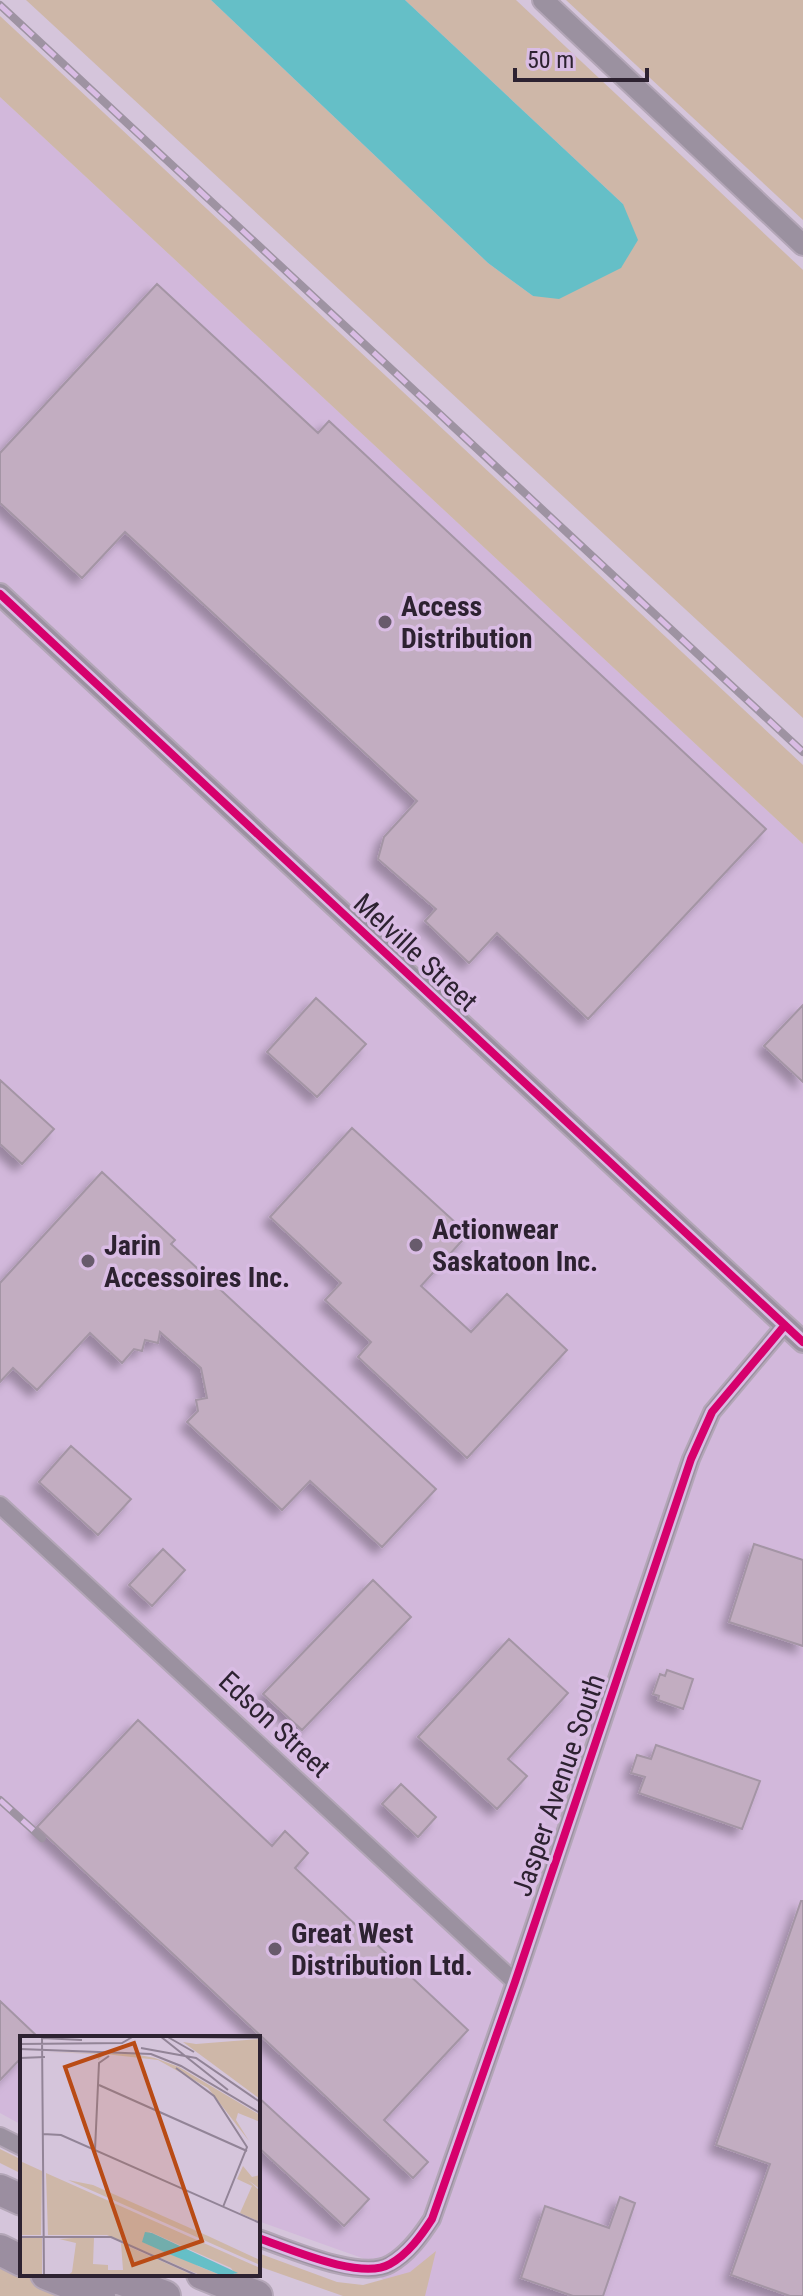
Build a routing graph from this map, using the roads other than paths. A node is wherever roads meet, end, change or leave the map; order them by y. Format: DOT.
graph roads {
  1 [pos="543,0"];
  2 [pos="803,245"];
  3 [pos="0,594"];
  4 [pos="785,1325"];
  5 [pos="803,1342"];
  6 [pos="0,1505"];
  7 [pos="515,1982"];
  8 [pos="0,2136"];
  9 [pos="20,2146"];
  10 [pos="0,2190"];
  11 [pos="20,2199"];
  12 [pos="0,2238"];
  13 [pos="260,2239"];
  14 [pos="20,2244"];
  15 [pos="0,2250"];
  16 [pos="20,2260"];
  17 [pos="51,2276"];
  18 [pos="111,2276"];
  19 [pos="207,2276"];
  20 [pos="100,2296"];
  21 [pos="165,2296"];
  22 [pos="257,2296"];
  1 -- 2 [label="street"];
  3 -- 4 [label="street, Melville Street"];
  4 -- 5 [label="street, Melville Street"];
  4 -- 7 [label="street, Jasper Avenue South"];
  6 -- 7 [label="street, Edson Street"];
  7 -- 13 [label="street, Jasper Avenue South"];
  8 -- 9 [label="street"];
  10 -- 11 [label="highway"];
  12 -- 14 [label="highway"];
  15 -- 16 [label="highway"];
  17 -- 20 [label="highway"];
  18 -- 21 [label="highway"];
  19 -- 22 [label="highway"];
}
